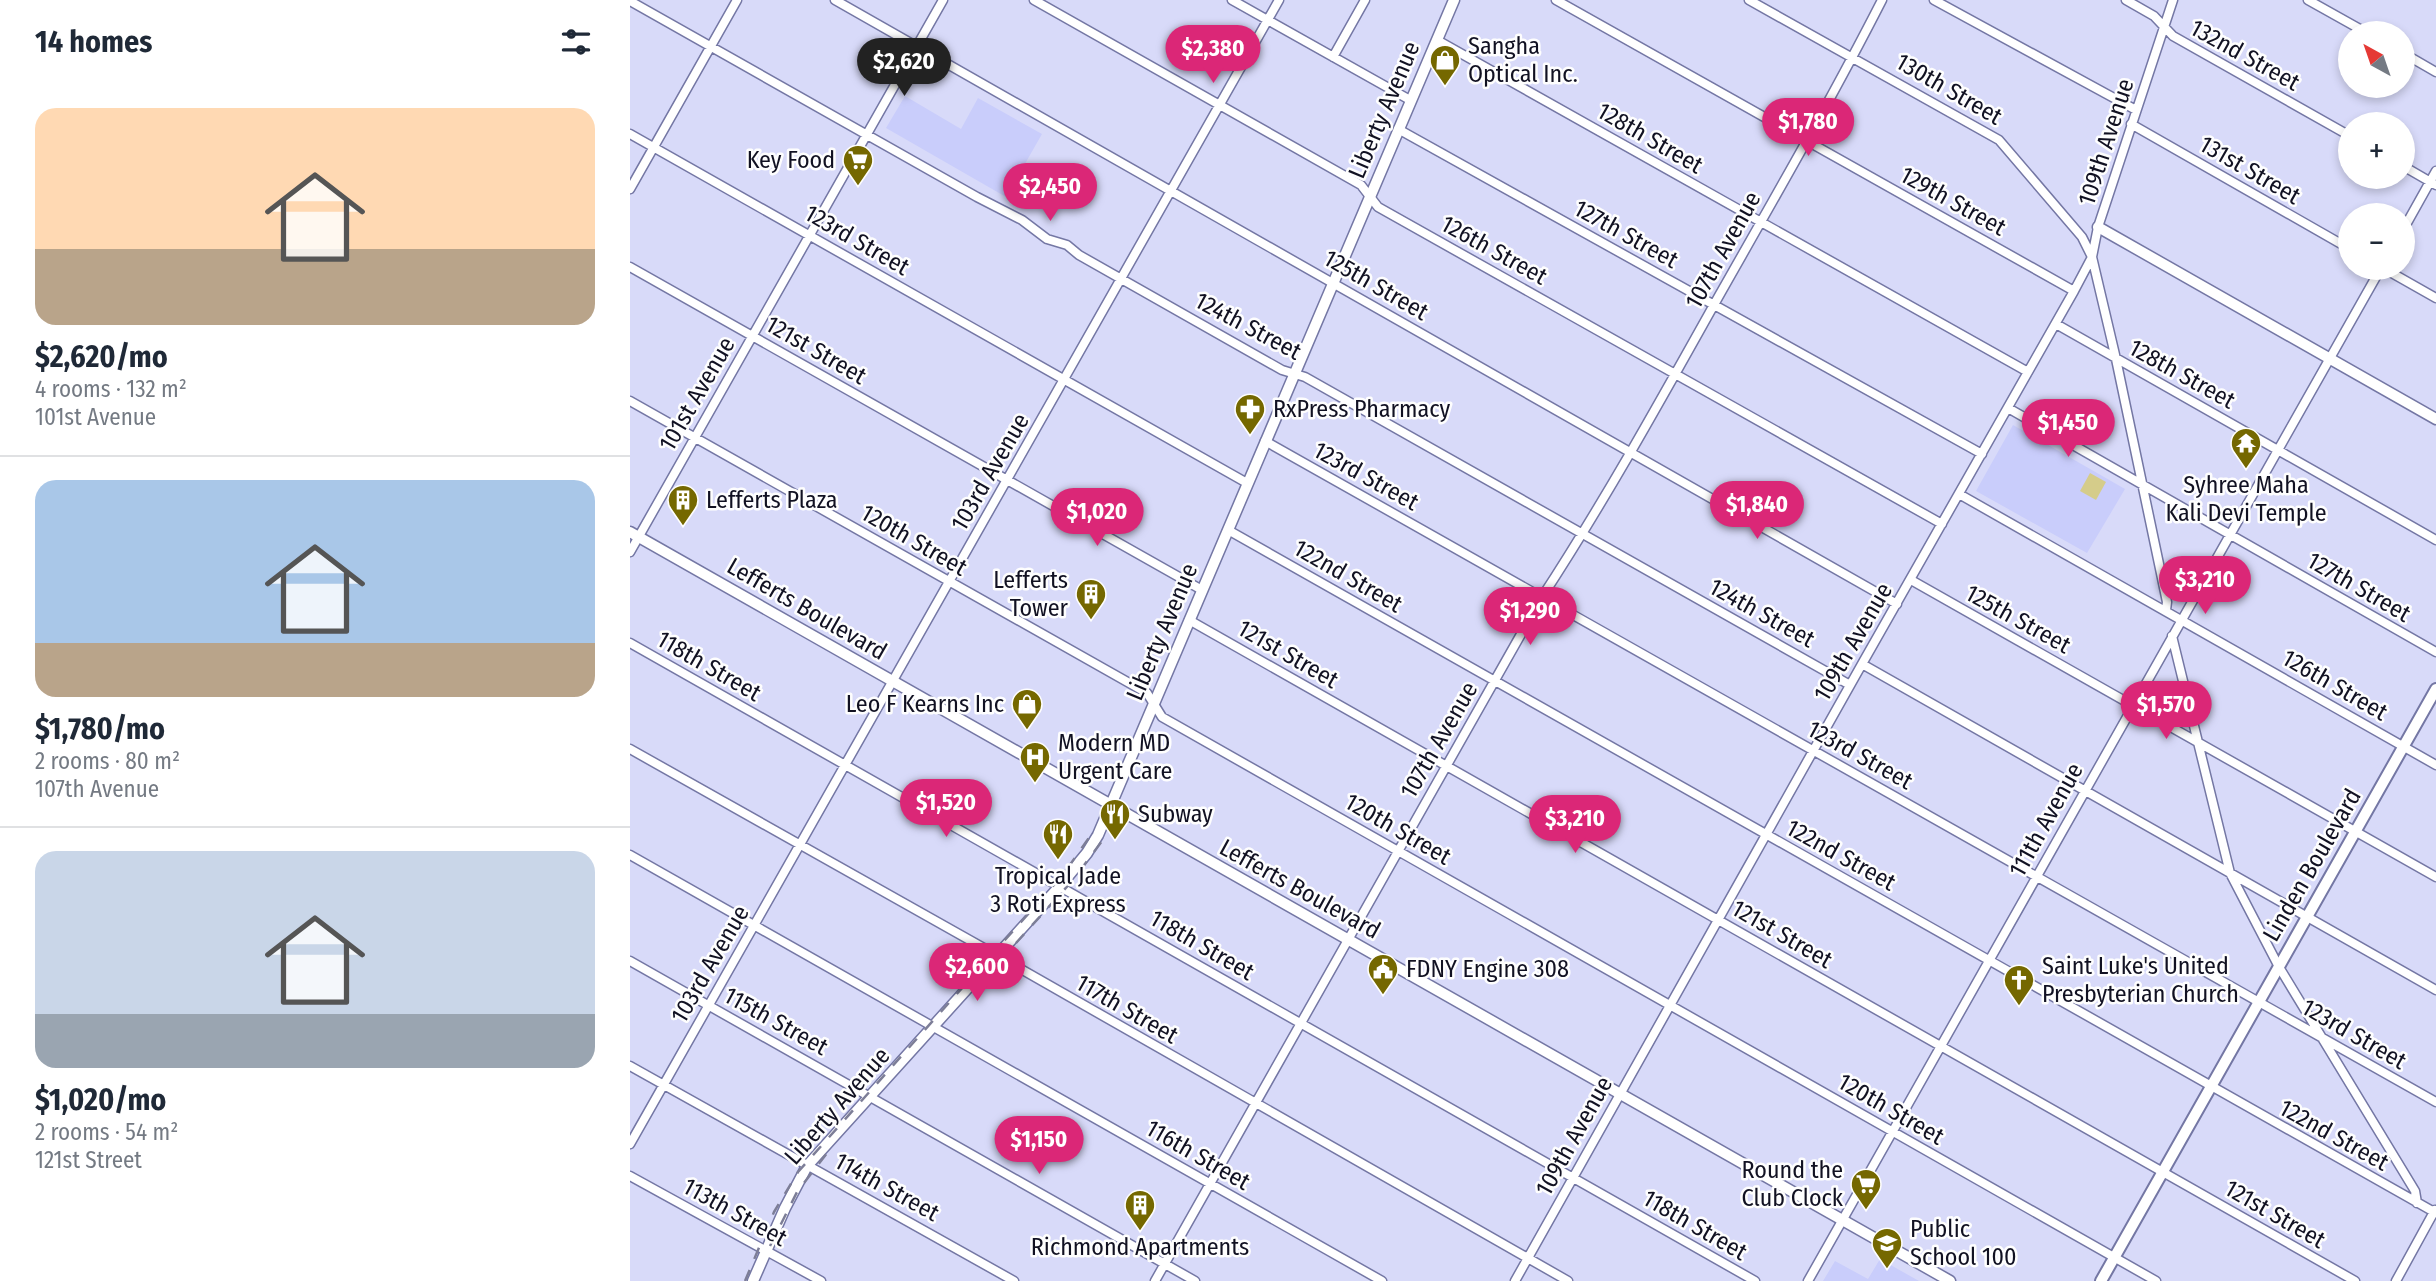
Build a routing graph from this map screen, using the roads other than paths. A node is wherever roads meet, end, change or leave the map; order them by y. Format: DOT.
graph roads {
  1 [pos="737,0"];
  2 [pos="835,0"];
  3 [pos="943,0"];
  4 [pos="1034,0"];
  5 [pos="1232,0"];
  6 [pos="1279,0"];
  7 [pos="1364,0"];
  8 [pos="1454,0"];
  9 [pos="1556,0"];
  10 [pos="1749,0"];
  11 [pos="1882,0"];
  12 [pos="1934,0"];
  13 [pos="2126,0"];
  14 [pos="2173,0"];
  15 [pos="2308,0"];
  16 [pos="630,1"];
  17 [pos="1268,20"];
  18 [pos="2346,21"];
  19 [pos="2164,27"];
  20 [pos="1437,40"];
  21 [pos="711,46"];
  22 [pos="917,46"];
  23 [pos="1333,57"];
  24 [pos="1852,58"];
  25 [pos="2415,61"];
  26 [pos="2436,72"];
  27 [pos="1410,100"];
  28 [pos="1220,105"];
  29 [pos="2136,110"];
  30 [pos="2132,124"];
  31 [pos="1398,129"];
  32 [pos="2338,129"];
  33 [pos="630,134"];
  34 [pos="867,134"];
  35 [pos="1806,141"];
  36 [pos="654,148"];
  37 [pos="2436,171"];
  38 [pos="2415,173"];
  39 [pos="2433,183"];
  40 [pos="630,189"];
  41 [pos="1172,190"];
  42 [pos="1370,196"];
  43 [pos="2415,211"];
  44 [pos="1760,223"];
  45 [pos="2098,227"];
  46 [pos="810,235"];
  47 [pos="2338,242"];
  48 [pos="2092,257"];
  49 [pos="630,267"];
  50 [pos="1121,279"];
  51 [pos="2375,280"];
  52 [pos="2404,280"];
  53 [pos="1332,282"];
  54 [pos="2074,291"];
  55 [pos="2436,298"];
  56 [pos="1714,305"];
  57 [pos="2056,324"];
  58 [pos="752,336"];
  59 [pos="2116,359"];
  60 [pos="2330,359"];
  61 [pos="2028,372"];
  62 [pos="1293,374"];
  63 [pos="1675,374"];
  64 [pos="1064,380"];
  65 [pos="630,401"];
  66 [pos="2008,408"];
  67 [pos="2436,419"];
  68 [pos="695,438"];
  69 [pos="1265,441"];
  70 [pos="2278,450"];
  71 [pos="1631,453"];
  72 [pos="1982,454"];
  73 [pos="1007,481"];
  74 [pos="1247,483"];
  75 [pos="2142,486"];
  76 [pos="1959,494"];
  77 [pos="1942,524"];
  78 [pos="1228,530"];
  79 [pos="1583,534"];
  80 [pos="634,535"];
  81 [pos="2230,535"];
  82 [pos="2436,540"];
  83 [pos="630,552"];
  84 [pos="1911,580"];
  85 [pos="950,582"];
  86 [pos="1202,590"];
  87 [pos="1542,597"];
  88 [pos="1897,604"];
  89 [pos="2166,610"];
  90 [pos="1189,620"];
  91 [pos="2182,620"];
  92 [pos="2172,636"];
  93 [pos="630,643"];
  94 [pos="2436,652"];
  95 [pos="1862,664"];
  96 [pos="1494,681"];
  97 [pos="893,682"];
  98 [pos="1850,685"];
  99 [pos="2436,689"];
  100 [pos="1154,705"];
  101 [pos="2132,705"];
  102 [pos="2198,743"];
  103 [pos="2404,746"];
  104 [pos="630,749"];
  105 [pos="1814,751"];
  106 [pos="846,765"];
  107 [pos="2436,765"];
  108 [pos="1446,766"];
  109 [pos="2084,791"];
  110 [pos="1111,806"];
  111 [pos="2355,832"];
  112 [pos="1766,835"];
  113 [pos="800,846"];
  114 [pos="1398,851"];
  115 [pos="630,855"];
  116 [pos="2230,873"];
  117 [pos="2037,876"];
  118 [pos="2436,877"];
  119 [pos="1059,887"];
  120 [pos="2307,916"];
  121 [pos="1718,920"];
  122 [pos="754,925"];
  123 [pos="1348,940"];
  124 [pos="998,956"];
  125 [pos="1989,960"];
  126 [pos="630,961"];
  127 [pos="2278,967"];
  128 [pos="2436,989"];
  129 [pos="2259,1001"];
  130 [pos="709,1006"];
  131 [pos="1670,1006"];
  132 [pos="1301,1023"];
  133 [pos="934,1027"];
  134 [pos="2320,1037"];
  135 [pos="1941,1046"];
  136 [pos="630,1066"];
  137 [pos="663,1085"];
  138 [pos="2210,1087"];
  139 [pos="1620,1094"];
  140 [pos="870,1096"];
  141 [pos="2436,1102"];
  142 [pos="1255,1104"];
  143 [pos="1893,1132"];
  144 [pos="630,1144"];
  145 [pos="807,1166"];
  146 [pos="2162,1172"];
  147 [pos="630,1176"];
  148 [pos="1573,1178"];
  149 [pos="1210,1184"];
  150 [pos="2417,1203"];
  151 [pos="2435,1212"];
  152 [pos="1842,1220"];
  153 [pos="766,1250"];
  154 [pos="2114,1257"];
  155 [pos="1528,1258"];
  156 [pos="1164,1264"];
  157 [pos="753,1281"];
  158 [pos="821,1281"];
  159 [pos="1014,1281"];
  160 [pos="1155,1281"];
  161 [pos="1195,1281"];
  162 [pos="1382,1281"];
  163 [pos="1515,1281"];
  164 [pos="1568,1281"];
  165 [pos="1755,1281"];
  166 [pos="1808,1281"];
  167 [pos="1951,1281"];
  168 [pos="2101,1281"];
  169 [pos="2156,1281"];
  170 [pos="2355,1281"];
  171 [pos="2396,1281"];
  1 -- 21 [label="street"];
  2 -- 22 [label="street, 125th Street"];
  3 -- 22 [label="street, 101st Avenue"];
  4 -- 28 [label="street, 126th Street"];
  5 -- 17 [label="street"];
  6 -- 17 [label="street, 103rd Avenue"];
  7 -- 23 [label="street"];
  8 -- 20 [label="street, Liberty Avenue"];
  9 -- 35 [label="street, 129th Street"];
  10 -- 24 [label="street, 130th Street"];
  11 -- 24 [label="street, 107th Avenue"];
  12 -- 29 [label="street"];
  13 -- 19 [label="street, 132nd Street"];
  14 -- 19 [label="street, 109th Avenue"];
  15 -- 18 [label="street"];
  16 -- 21 [label="street, 124th Street"];
  17 -- 23 [label="street"];
  17 -- 28 [label="street, 103rd Avenue"];
  19 -- 29 [label="street, 109th Avenue"];
  19 -- 32 [label="street, 132nd Street"];
  20 -- 27 [label="street, Liberty Avenue"];
  20 -- 44 [label="street, 128th Street"];
  21 -- 34 [label="street, 124th Street"];
  21 -- 36 [label="street"];
  22 -- 34 [label="street, 101st Avenue"];
  22 -- 41 [label="street, 125th Street"];
  23 -- 27 [label="street"];
  24 -- 35 [label="street, 107th Avenue"];
  24 -- 48 [label="street, 130th Street"];
  25 -- 26 [label="street"];
  27 -- 31 [label="street, Liberty Avenue"];
  28 -- 41 [label="street, 103rd Avenue"];
  28 -- 42 [label="street, 126th Street"];
  29 -- 30 [label="street, 109th Avenue"];
  30 -- 45 [label="street, 109th Avenue"];
  30 -- 47 [label="street, 131st Street"];
  31 -- 42 [label="street, Liberty Avenue"];
  31 -- 56 [label="street, 127th Street"];
  33 -- 36 [label="street, 123rd Street"];
  34 -- 46 [label="street, 101st Avenue"];
  34 -- 50 [label="street, 124th Street"];
  35 -- 44 [label="street, 107th Avenue"];
  35 -- 54 [label="street, 129th Street"];
  36 -- 40 [label="street"];
  36 -- 46 [label="street, 123rd Street"];
  37 -- 39 [label="street"];
  38 -- 39 [label="street"];
  39 -- 43 [label="street"];
  41 -- 50 [label="street, 103rd Avenue"];
  41 -- 53 [label="street, 125th Street"];
  42 -- 53 [label="street, Liberty Avenue"];
  42 -- 63 [label="street, 126th Street"];
  44 -- 56 [label="street, 107th Avenue"];
  44 -- 61 [label="street, 128th Street"];
  45 -- 48 [label="street, 109th Avenue"];
  45 -- 60 [label="street"];
  46 -- 58 [label="street, 101st Avenue"];
  46 -- 64 [label="street, 123rd Street"];
  48 -- 54 [label="street, 109th Avenue"];
  48 -- 59 [label="street"];
  49 -- 58 [label="street, 121st Street"];
  50 -- 62 [label="street, 124th Street"];
  50 -- 64 [label="street, 103rd Avenue"];
  51 -- 60 [label="street, 111th Avenue"];
  52 -- 55 [label="street"];
  53 -- 62 [label="street, Liberty Avenue"];
  53 -- 71 [label="street, 125th Street"];
  54 -- 57 [label="street, 109th Avenue"];
  56 -- 63 [label="street, 107th Avenue"];
  56 -- 72 [label="street, 127th Street"];
  57 -- 59 [label="street, 128th Street"];
  57 -- 61 [label="street, 109th Avenue"];
  58 -- 68 [label="street, 101st Avenue"];
  58 -- 73 [label="street, 121st Street"];
  59 -- 70 [label="street, 128th Street"];
  59 -- 75 [label="street"];
  60 -- 67 [label="street"];
  60 -- 70 [label="street, 111th Avenue"];
  61 -- 66 [label="street, 109th Avenue"];
  62 -- 69 [label="street, Liberty Avenue"];
  62 -- 79 [label="street, 124th Street"];
  63 -- 71 [label="street, 107th Avenue"];
  63 -- 77 [label="street, 126th Street"];
  64 -- 73 [label="street, 103rd Avenue"];
  64 -- 74 [label="street, 123rd Street"];
  65 -- 68 [label="street, 120th Street"];
  66 -- 72 [label="street, 109th Avenue"];
  66 -- 75 [label="street, 127th Street"];
  68 -- 80 [label="street, 101st Avenue"];
  68 -- 85 [label="street, 120th Street"];
  69 -- 74 [label="street, Liberty Avenue"];
  69 -- 87 [label="street, 123rd Street"];
  70 -- 81 [label="street, 111th Avenue"];
  70 -- 82 [label="street, 128th Street"];
  71 -- 79 [label="street, 107th Avenue"];
  71 -- 88 [label="street, 125th Street"];
  72 -- 76 [label="street, 109th Avenue"];
  73 -- 85 [label="street, 103rd Avenue"];
  73 -- 86 [label="street, 121st Street"];
  74 -- 78 [label="street, Liberty Avenue"];
  75 -- 81 [label="street, 127th Street"];
  75 -- 89 [label="street"];
  76 -- 77 [label="street, 109th Avenue"];
  76 -- 89 [label="street, 126th Street"];
  77 -- 84 [label="street, 109th Avenue"];
  78 -- 86 [label="street, Liberty Avenue"];
  78 -- 96 [label="street, 122nd Street"];
  79 -- 87 [label="street, 107th Avenue"];
  79 -- 98 [label="street, 124th Street"];
  80 -- 83 [label="street, 101st Avenue"];
  80 -- 97 [label="street, Lefferts Boulevard"];
  81 -- 91 [label="street, 111th Avenue"];
  81 -- 94 [label="street, 127th Street"];
  84 -- 88 [label="street, 109th Avenue"];
  84 -- 101 [label="street, 125th Street"];
  85 -- 97 [label="street, 103rd Avenue"];
  85 -- 100 [label="street, 120th Street"];
  86 -- 90 [label="street, Liberty Avenue"];
  87 -- 96 [label="street, 107th Avenue"];
  87 -- 105 [label="street, 123rd Street"];
  88 -- 95 [label="street, 109th Avenue"];
  89 -- 91 [label="street, 126th Street"];
  90 -- 100 [label="street, Liberty Avenue"];
  90 -- 108 [label="street, 121st Street"];
  91 -- 92 [label="street, 111th Avenue"];
  91 -- 103 [label="street, 126th Street"];
  92 -- 101 [label="street, 111th Avenue"];
  92 -- 102 [label="street"];
  93 -- 106 [label="street, 118th Street"];
  95 -- 98 [label="street, 109th Avenue"];
  95 -- 109 [label="street"];
  96 -- 108 [label="street, 107th Avenue"];
  96 -- 112 [label="street, 122nd Street"];
  97 -- 106 [label="street, 103rd Avenue"];
  97 -- 110 [label="street, Lefferts Boulevard"];
  98 -- 105 [label="street, 109th Avenue"];
  99 -- 103 [label="main road, Linden Boulevard"];
  100 -- 110 [label="street, Liberty Avenue"];
  100 -- 114 [label="street, 120th Street"];
  101 -- 102 [label="street, 125th Street"];
  101 -- 109 [label="street, 111th Avenue"];
  102 -- 111 [label="street, 125th Street"];
  102 -- 116 [label="street"];
  103 -- 107 [label="street, 126th Street"];
  103 -- 111 [label="main road, Linden Boulevard"];
  104 -- 113 [label="street, 117th Street"];
  105 -- 112 [label="street, 109th Avenue"];
  105 -- 117 [label="street, 123rd Street"];
  106 -- 113 [label="street, 103rd Avenue"];
  106 -- 119 [label="street, 118th Street"];
  108 -- 114 [label="street, 107th Avenue"];
  108 -- 121 [label="street, 121st Street"];
  109 -- 116 [label="street"];
  109 -- 117 [label="street, 111th Avenue"];
  110 -- 119 [label="street, Liberty Avenue"];
  110 -- 123 [label="street, Lefferts Boulevard"];
  111 -- 118 [label="street, 125th Street"];
  111 -- 120 [label="main road, Linden Boulevard"];
  112 -- 121 [label="street, 109th Avenue"];
  112 -- 125 [label="street, 122nd Street"];
  113 -- 122 [label="street, 103rd Avenue"];
  113 -- 124 [label="street, 117th Street"];
  114 -- 123 [label="street, 107th Avenue"];
  114 -- 131 [label="street, 120th Street"];
  115 -- 122 [label="street, 116th Street"];
  116 -- 120 [label="street"];
  116 -- 127 [label="street"];
  117 -- 125 [label="street, 111th Avenue"];
  117 -- 129 [label="street, 123rd Street"];
  119 -- 124 [label="street, Liberty Avenue"];
  119 -- 132 [label="street, 118th Street"];
  120 -- 127 [label="main road, Linden Boulevard"];
  120 -- 128 [label="street"];
  121 -- 131 [label="street, 109th Avenue"];
  121 -- 135 [label="street, 121st Street"];
  122 -- 130 [label="street, 103rd Avenue"];
  122 -- 133 [label="street, 116th Street"];
  123 -- 132 [label="street, 107th Avenue"];
  123 -- 139 [label="street, Lefferts Boulevard"];
  124 -- 133 [label="street, Liberty Avenue"];
  124 -- 142 [label="street, 117th Street"];
  125 -- 135 [label="street, 111th Avenue"];
  125 -- 138 [label="street, 122nd Street"];
  126 -- 130 [label="street, 115th Street"];
  127 -- 129 [label="main road, Linden Boulevard"];
  127 -- 134 [label="street"];
  129 -- 134 [label="street, 123rd Street"];
  129 -- 138 [label="main road, Linden Boulevard"];
  130 -- 137 [label="street, 103rd Avenue"];
  130 -- 140 [label="street, 115th Street"];
  131 -- 139 [label="street, 109th Avenue"];
  131 -- 143 [label="street, 120th Street"];
  132 -- 142 [label="street, 107th Avenue"];
  132 -- 148 [label="street, 118th Street"];
  133 -- 140 [label="street, Liberty Avenue"];
  133 -- 149 [label="street, 116th Street"];
  134 -- 141 [label="street, 123rd Street"];
  134 -- 150 [label="street"];
  135 -- 143 [label="street, 111th Avenue"];
  135 -- 146 [label="street, 121st Street"];
  136 -- 137 [label="street, 114th Street"];
  137 -- 144 [label="street, 103rd Avenue"];
  137 -- 145 [label="street, 114th Street"];
  138 -- 146 [label="main road, Linden Boulevard"];
  138 -- 150 [label="street, 122nd Street"];
  139 -- 148 [label="street, 109th Avenue"];
  139 -- 152 [label="street, Lefferts Boulevard"];
  140 -- 145 [label="street, Liberty Avenue"];
  140 -- 156 [label="street, 115th Street"];
  142 -- 149 [label="street, 107th Avenue"];
  142 -- 155 [label="street, 117th Street"];
  143 -- 152 [label="street, 111th Avenue"];
  143 -- 154 [label="street, 120th Street"];
  145 -- 153 [label="street, Liberty Avenue"];
  145 -- 159 [label="street, 114th Street"];
  146 -- 154 [label="main road, Linden Boulevard"];
  146 -- 170 [label="street, 121st Street"];
  147 -- 153 [label="street, 113th Street"];
  148 -- 155 [label="street, 109th Avenue"];
  148 -- 165 [label="street, 118th Street"];
  149 -- 156 [label="street, 107th Avenue"];
  149 -- 162 [label="street, 116th Street"];
  150 -- 151 [label="street, 122nd Street"];
  151 -- 171 [label="street"];
  152 -- 166 [label="street, 111th Avenue"];
  152 -- 167 [label="street, Lefferts Boulevard"];
  153 -- 157 [label="street, Liberty Avenue"];
  153 -- 158 [label="street, 113th Street"];
  154 -- 168 [label="main road, Linden Boulevard"];
  154 -- 169 [label="street, 120th Street"];
  155 -- 163 [label="street, 109th Avenue"];
  155 -- 164 [label="street, 117th Street"];
  156 -- 160 [label="street, 107th Avenue"];
  156 -- 161 [label="street, 115th Street"];
}
